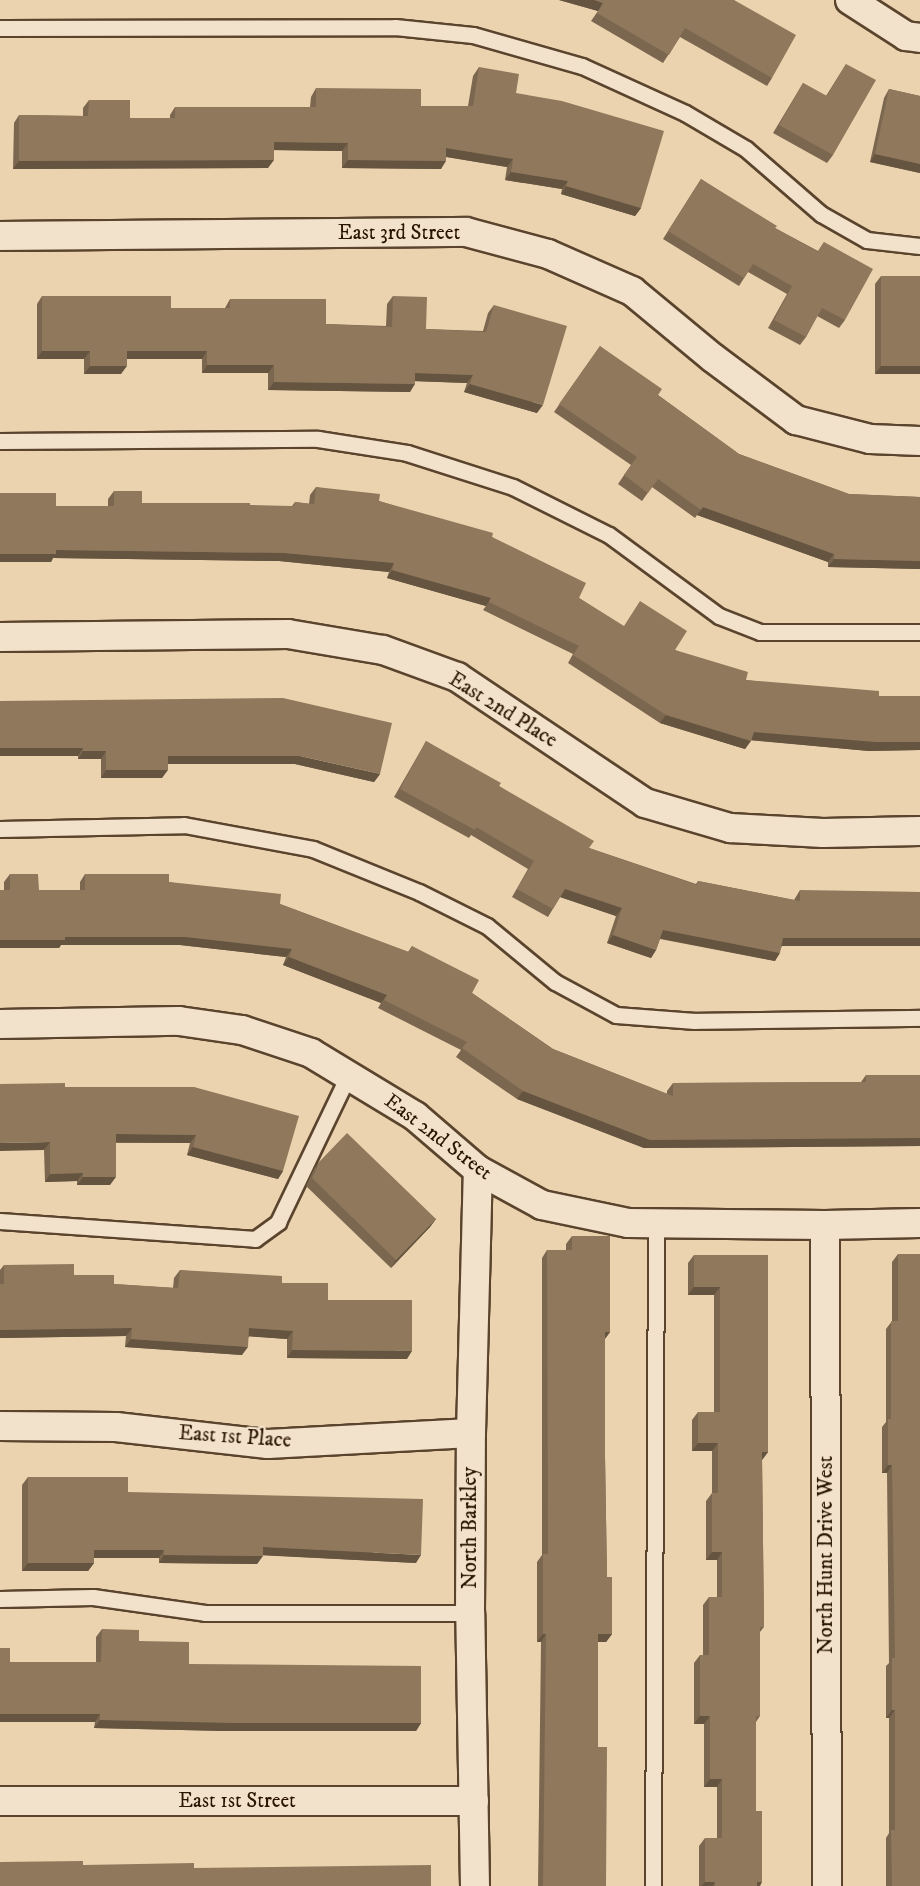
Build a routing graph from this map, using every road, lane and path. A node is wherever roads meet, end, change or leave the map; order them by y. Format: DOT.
graph roads {
  1 [pos="850,0"];
  2 [pos="0,28"];
  3 [pos="920,38"];
  4 [pos="0,236"];
  5 [pos="920,246"];
  6 [pos="0,441"];
  7 [pos="920,441"];
  8 [pos="920,632"];
  9 [pos="0,638"];
  10 [pos="0,829"];
  11 [pos="920,831"];
  12 [pos="920,1018"];
  13 [pos="0,1024"];
  14 [pos="350,1074"];
  15 [pos="478,1170"];
  16 [pos="0,1221"];
  17 [pos="920,1222"];
  18 [pos="656,1223"];
  19 [pos="825,1225"];
  20 [pos="0,1426"];
  21 [pos="471,1433"];
  22 [pos="0,1599"];
  23 [pos="470,1613"];
  24 [pos="0,1801"];
  25 [pos="474,1801"];
  26 [pos="475,1886"];
  27 [pos="653,1886"];
  28 [pos="827,1886"];
  1 -- 3 [label="street"];
  2 -- 5 [label="lane"];
  4 -- 7 [label="street, East 3rd Street"];
  6 -- 8 [label="lane"];
  9 -- 11 [label="street, East 2nd Place"];
  10 -- 12 [label="lane"];
  13 -- 14 [label="street, East 2nd Street"];
  14 -- 15 [label="street, East 2nd Street"];
  14 -- 16 [label="lane"];
  15 -- 18 [label="street, East 2nd Street"];
  15 -- 21 [label="street, North Barkley"];
  17 -- 19 [label="street, East 2nd Street"];
  18 -- 19 [label="street, East 2nd Street"];
  18 -- 27 [label="lane"];
  19 -- 28 [label="street, North Hunt Drive West"];
  20 -- 21 [label="street, East 1st Place"];
  21 -- 23 [label="street, North Barkley"];
  22 -- 23 [label="lane"];
  23 -- 25 [label="street, North Barkley"];
  24 -- 25 [label="street, East 1st Street"];
  25 -- 26 [label="street, North Barkley"];
}
